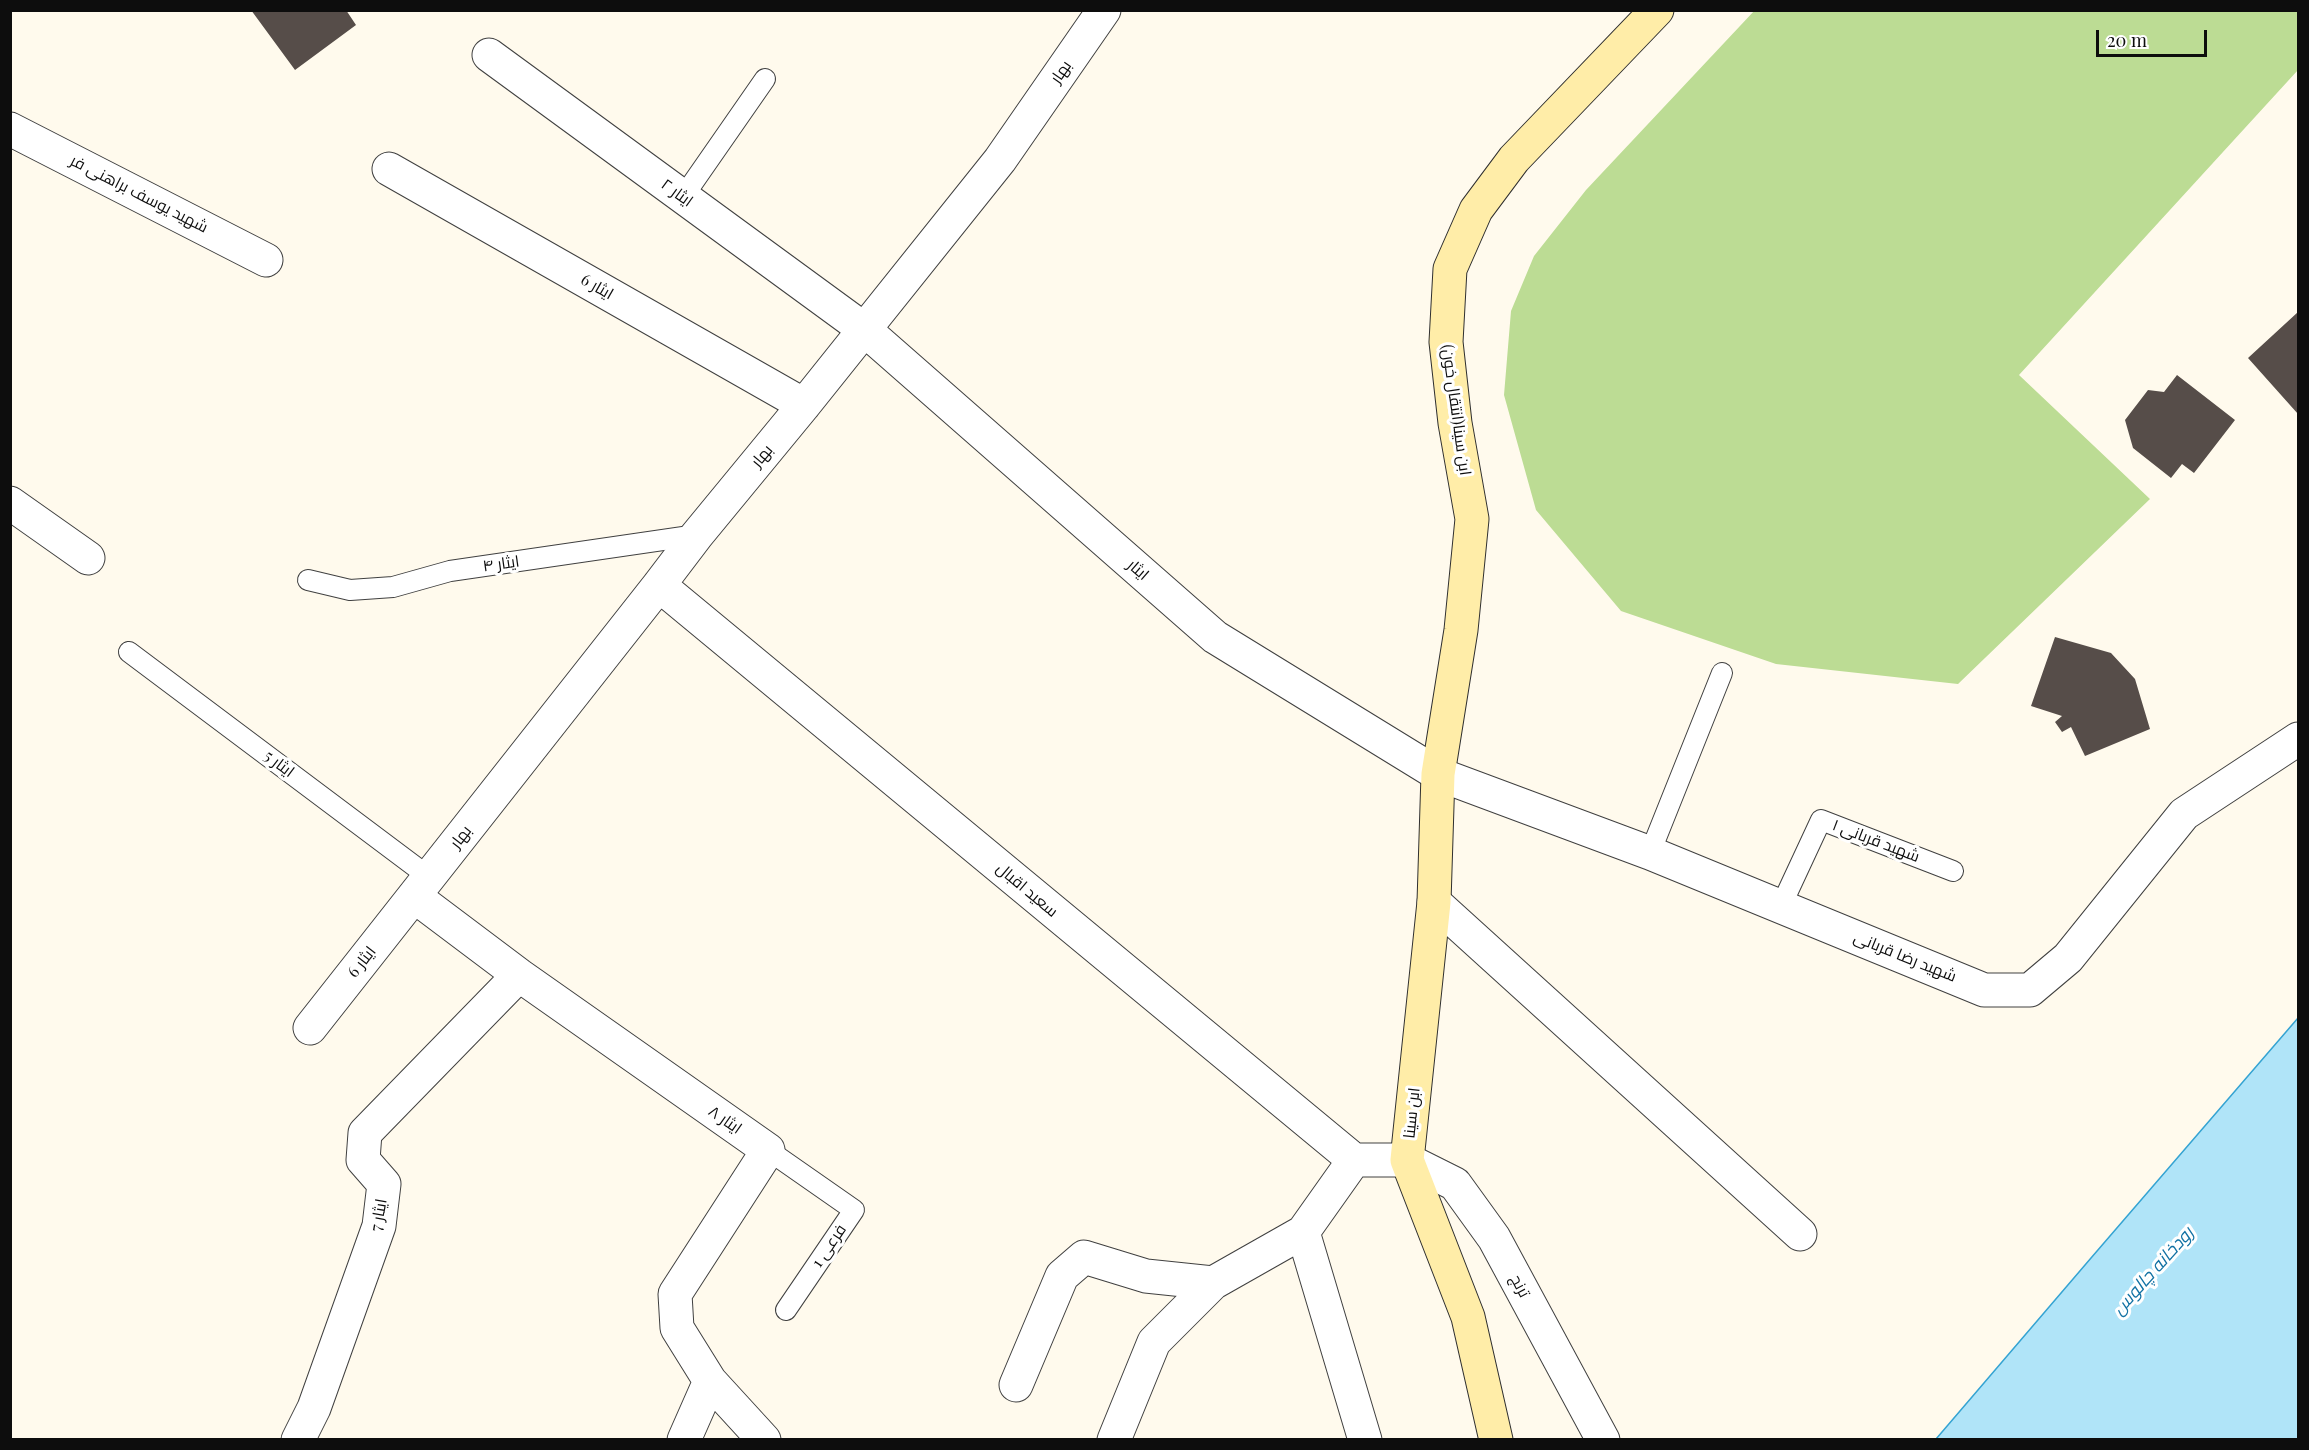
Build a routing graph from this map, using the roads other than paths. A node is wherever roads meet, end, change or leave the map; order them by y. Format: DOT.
graph roads {
  1 [pos="1104,10"];
  2 [pos="1657,10"];
  3 [pos="489,55"];
  4 [pos="765,79"];
  5 [pos="10,129"];
  6 [pos="389,169"];
  7 [pos="683,198"];
  8 [pos="267,260"];
  9 [pos="865,330"];
  10 [pos="804,405"];
  11 [pos="10,503"];
  12 [pos="697,535"];
  13 [pos="88,558"];
  14 [pos="308,580"];
  15 [pos="659,585"];
  16 [pos="129,652"];
  17 [pos="1722,673"];
  18 [pos="2298,739"];
  19 [pos="1438,774"];
  20 [pos="1650,853"];
  21 [pos="1953,871"];
  22 [pos="422,886"];
  23 [pos="1434,902"];
  24 [pos="1781,906"];
  25 [pos="519,975"];
  26 [pos="310,1028"];
  27 [pos="768,1150"];
  28 [pos="1354,1160"];
  29 [pos="1407,1160"];
  30 [pos="1304,1232"];
  31 [pos="1800,1234"];
  32 [pos="1213,1283"];
  33 [pos="786,1310"];
  34 [pos="710,1381"];
  35 [pos="1016,1385"];
  36 [pos="298,1440"];
  37 [pos="684,1440"];
  38 [pos="764,1440"];
  39 [pos="1114,1440"];
  40 [pos="1365,1440"];
  41 [pos="1496,1440"];
  42 [pos="1603,1440"];
  1 -- 9 [label="street, بهار"];
  2 -- 19 [label="main road, ابن سینا(انتقال خون)"];
  3 -- 7 [label="street, ایثار ۲"];
  4 -- 7 [label="lane"];
  5 -- 8 [label="street, شهید یوسف براهنی فر"];
  6 -- 10 [label="street, ایثار 6"];
  7 -- 9 [label="street, ایثار ۲"];
  9 -- 10 [label="street, بهار"];
  9 -- 19 [label="street, ایثار"];
  10 -- 12 [label="street, بهار"];
  11 -- 13 [label="street"];
  12 -- 14 [label="lane, ایثار ۴"];
  12 -- 15 [label="street, بهار"];
  15 -- 22 [label="street, بهار"];
  15 -- 28 [label="street, سعید اقبال"];
  16 -- 22 [label="lane, ایثار 5"];
  17 -- 20 [label="lane"];
  18 -- 24 [label="street, شهید رضا قربانی"];
  19 -- 20 [label="street, شهید رضا قربانی"];
  19 -- 23 [label="main road, ابن سینا"];
  20 -- 24 [label="street, شهید رضا قربانی"];
  21 -- 24 [label="lane, شهید قربانی ۱"];
  22 -- 25 [label="street, ایثار ۸"];
  22 -- 26 [label="street, ایثار 6"];
  23 -- 29 [label="main road, ابن سینا"];
  23 -- 31 [label="street"];
  25 -- 27 [label="street, ایثار ۸"];
  25 -- 36 [label="street, ایثار 7"];
  27 -- 33 [label="lane, فرعی 1"];
  27 -- 34 [label="street"];
  28 -- 29 [label="street"];
  28 -- 30 [label="street"];
  29 -- 41 [label="main road, ابن سینا"];
  29 -- 42 [label="street, ترنج"];
  30 -- 32 [label="street"];
  30 -- 40 [label="street"];
  32 -- 35 [label="street"];
  32 -- 39 [label="street"];
  34 -- 37 [label="street"];
  34 -- 38 [label="street"];
}
